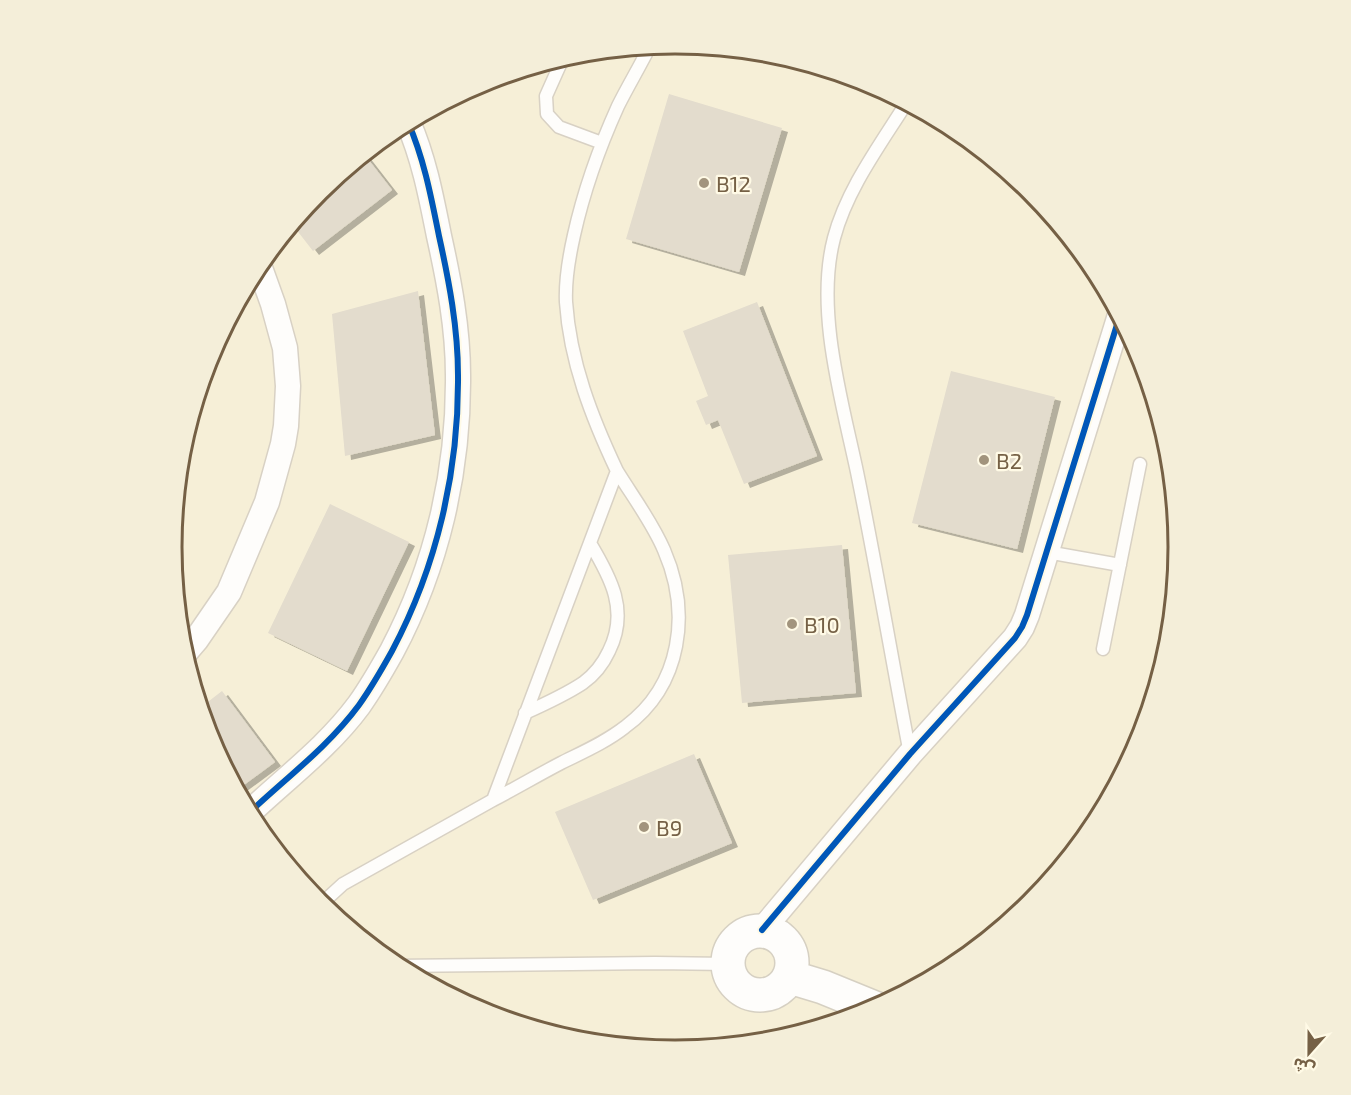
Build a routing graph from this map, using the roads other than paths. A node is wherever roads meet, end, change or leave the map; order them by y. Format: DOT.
graph roads {
  1 [pos="645,55"];
  2 [pos="558,69"];
  3 [pos="902,109"];
  4 [pos="411,131"];
  5 [pos="602,143"];
  6 [pos="263,276"];
  7 [pos="1117,326"];
  8 [pos="1140,464"];
  9 [pos="617,471"];
  10 [pos="590,543"];
  11 [pos="1047,552"];
  12 [pos="1120,565"];
  13 [pos="191,645"];
  14 [pos="1103,649"];
  15 [pos="525,713"];
  16 [pos="910,754"];
  17 [pos="493,800"];
  18 [pos="256,807"];
  19 [pos="329,898"];
  20 [pos="762,930"];
  21 [pos="728,964"];
  22 [pos="414,966"];
  23 [pos="790,976"];
  24 [pos="863,1003"];
  1 -- 5 [label="lane"];
  2 -- 5 [label="lane"];
  3 -- 16 [label="lane"];
  4 -- 18 [label="street"];
  5 -- 9 [label="lane"];
  6 -- 13 [label="street"];
  7 -- 11 [label="street"];
  8 -- 12 [label="lane"];
  9 -- 10 [label="lane"];
  9 -- 17 [label="lane"];
  10 -- 15 [label="lane"];
  10 -- 15 [label="lane"];
  11 -- 12 [label="lane"];
  11 -- 16 [label="street"];
  12 -- 14 [label="lane"];
  15 -- 17 [label="lane"];
  16 -- 20 [label="street"];
  17 -- 19 [label="lane"];
  20 -- 21 [label="street"];
  20 -- 23 [label="street"];
  21 -- 22 [label="lane"];
  21 -- 23 [label="street"];
  23 -- 24 [label="street"];
}
